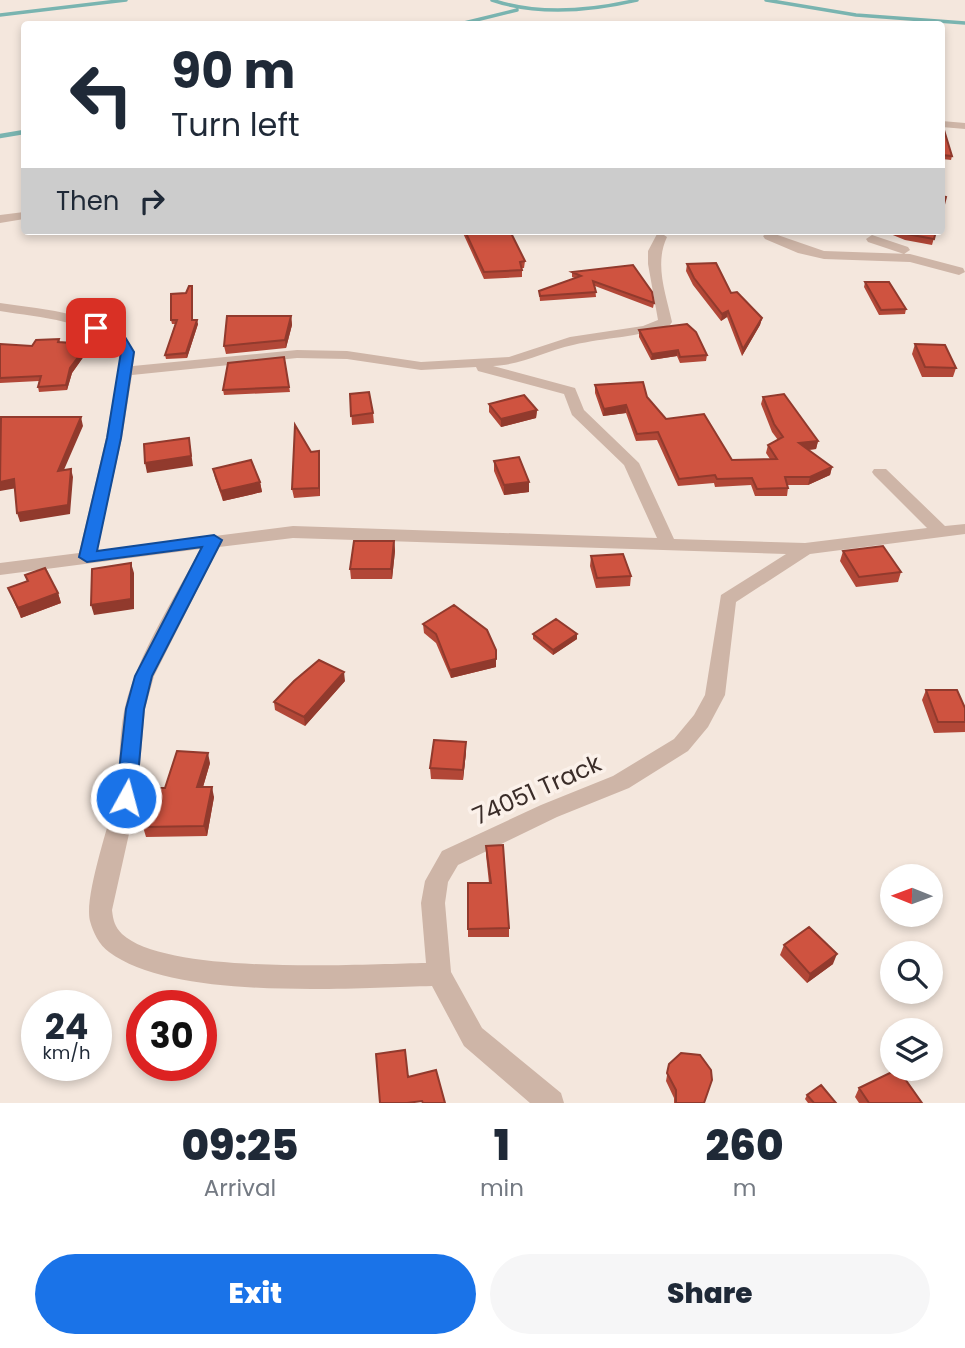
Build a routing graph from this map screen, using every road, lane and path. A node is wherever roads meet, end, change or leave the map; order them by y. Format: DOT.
graph roads {
  1 [pos="945,124"];
  2 [pos="965,126"];
  3 [pos="21,216"];
  4 [pos="0,219"];
  5 [pos="769,236"];
  6 [pos="661,237"];
  7 [pos="872,239"];
  8 [pos="962,273"];
  9 [pos="0,307"];
  10 [pos="469,365"];
  11 [pos="127,370"];
  12 [pos="880,472"];
  13 [pos="965,529"];
  14 [pos="942,533"];
  15 [pos="214,540"];
  16 [pos="669,546"];
  17 [pos="804,549"];
  18 [pos="87,557"];
  19 [pos="0,569"];
  20 [pos="439,974"];
  21 [pos="551,1103"];
  1 -- 2 [label="street"];
  3 -- 4 [label="street"];
  5 -- 8 [label="street"];
  6 -- 10 [label="street"];
  7 -- 8 [label="street"];
  9 -- 11 [label="street"];
  10 -- 11 [label="street"];
  10 -- 16 [label="street"];
  11 -- 18 [label="street"];
  12 -- 14 [label="street"];
  13 -- 14 [label="street"];
  14 -- 17 [label="street"];
  15 -- 16 [label="street"];
  15 -- 18 [label="street"];
  15 -- 20 [label="street"];
  16 -- 17 [label="street"];
  17 -- 20 [label="street, 74051 Track"];
  18 -- 19 [label="street"];
  20 -- 21 [label="street, 74051 Track"];
}
